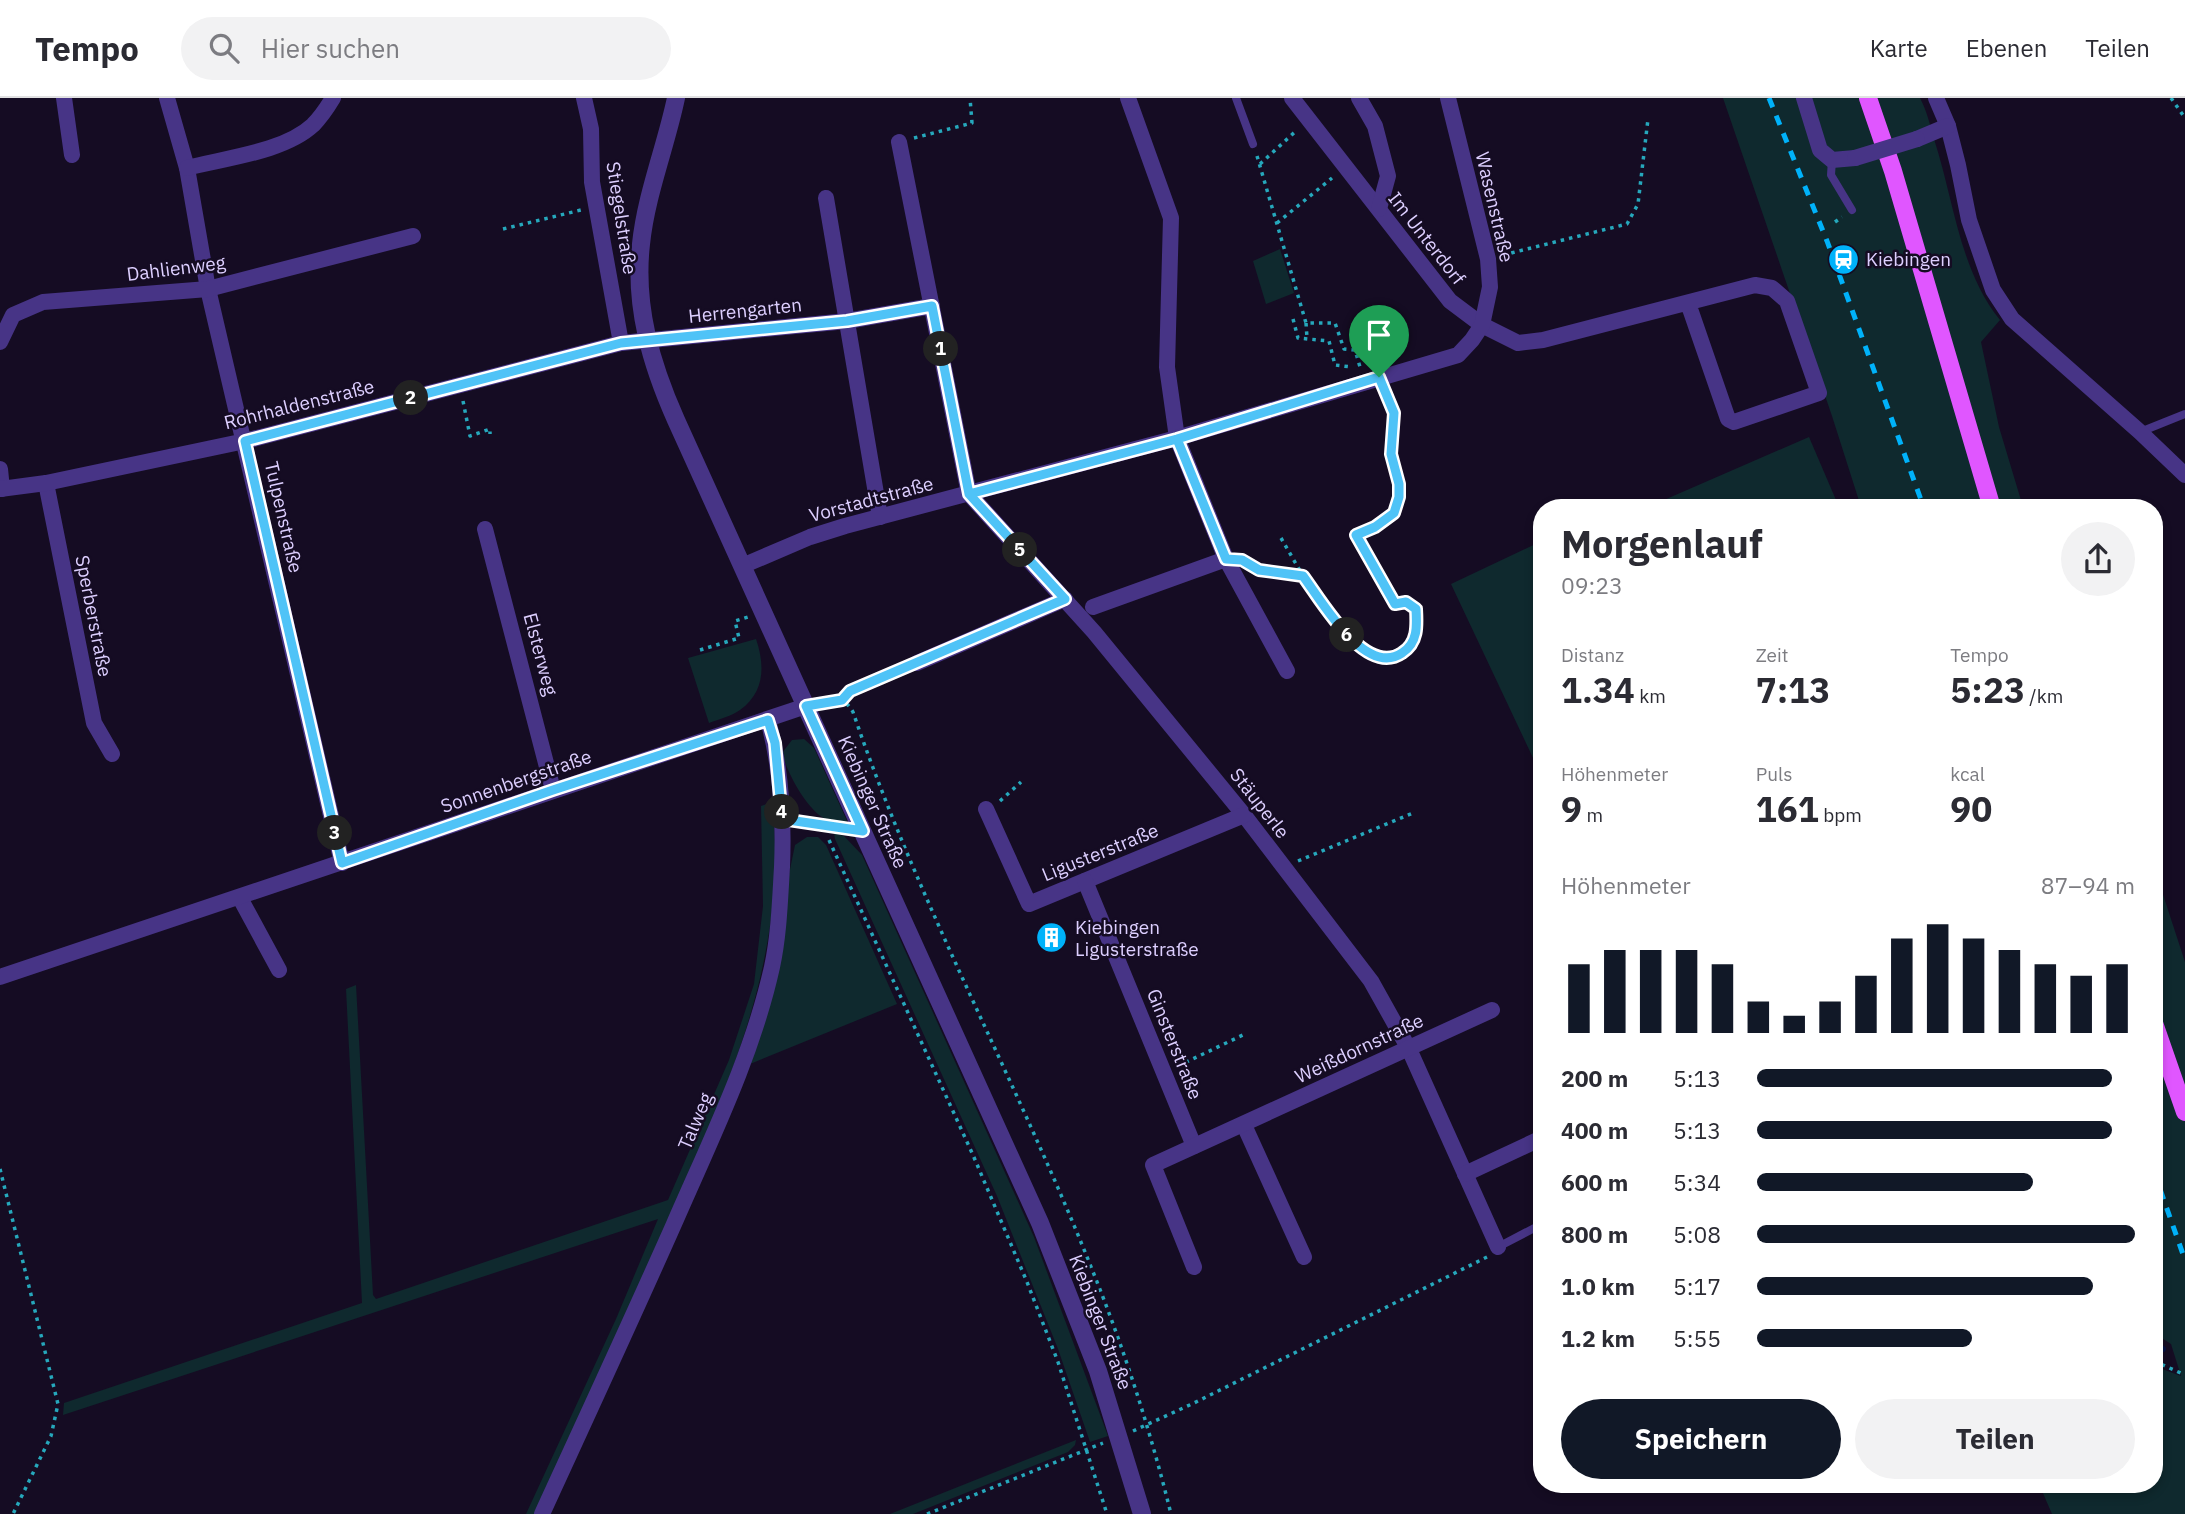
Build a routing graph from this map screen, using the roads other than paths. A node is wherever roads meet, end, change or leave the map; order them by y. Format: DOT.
graph roads {
  1 [pos="64,98"];
  2 [pos="167,98"];
  3 [pos="332,98"];
  4 [pos="584,98"];
  5 [pos="676,98"];
  6 [pos="1128,98"];
  7 [pos="1236,98"];
  8 [pos="1292,98"];
  9 [pos="1359,98"];
  10 [pos="1448,98"];
  11 [pos="1804,98"];
  12 [pos="1868,98"];
  13 [pos="1936,98"];
  14 [pos="1948,126"];
  15 [pos="899,142"];
  16 [pos="1253,144"];
  17 [pos="72,155"];
  18 [pos="1832,160"];
  19 [pos="187,167"];
  20 [pos="826,198"];
  21 [pos="1379,209"];
  22 [pos="1852,210"];
  23 [pos="413,236"];
  24 [pos="208,289"];
  25 [pos="1688,303"];
  26 [pos="932,306"];
  27 [pos="847,321"];
  28 [pos="1482,325"];
  29 [pos="648,341"];
  30 [pos="0,342"];
  31 [pos="621,343"];
  32 [pos="2185,414"];
  33 [pos="2140,432"];
  34 [pos="1177,439"];
  35 [pos="245,441"];
  36 [pos="0,469"];
  37 [pos="2185,475"];
  38 [pos="46,483"];
  39 [pos="1,489"];
  40 [pos="969,494"];
  41 [pos="1989,499"];
  42 [pos="880,517"];
  43 [pos="485,529"];
  44 [pos="1226,559"];
  45 [pos="742,566"];
  46 [pos="1065,599"];
  47 [pos="1093,607"];
  48 [pos="917,663"];
  49 [pos="1287,671"];
  50 [pos="806,706"];
  51 [pos="768,720"];
  52 [pos="112,754"];
  53 [pos="553,790"];
  54 [pos="987,810"];
  55 [pos="1244,816"];
  56 [pos="782,819"];
  57 [pos="863,831"];
  58 [pos="342,863"];
  59 [pos="1085,881"];
  60 [pos="240,898"];
  61 [pos="279,970"];
  62 [pos="0,977"];
  63 [pos="1492,1010"];
  64 [pos="1409,1049"];
  65 [pos="2163,1049"];
  66 [pos="2185,1112"];
  67 [pos="1244,1125"];
  68 [pos="1533,1142"];
  69 [pos="1194,1146"];
  70 [pos="1465,1174"];
  71 [pos="1533,1229"];
  72 [pos="1498,1247"];
  73 [pos="1304,1257"];
  74 [pos="1194,1267"];
  75 [pos="542,1514"];
  76 [pos="1142,1514"];
  1 -- 17 [label="street"];
  2 -- 19 [label="street, Tulpenstraße"];
  3 -- 19 [label="street"];
  4 -- 31 [label="street, Stiegelstraße"];
  5 -- 29 [label="street, Kiebinger Straße"];
  6 -- 34 [label="street"];
  7 -- 16 [label="lane"];
  8 -- 21 [label="street, Im Unterdorf"];
  9 -- 21 [label="street"];
  10 -- 28 [label="street, Wasenstraße"];
  11 -- 18 [label="street"];
  12 -- 41 [label="main road"];
  13 -- 14 [label="street"];
  14 -- 18 [label="street, bridge"];
  14 -- 33 [label="street"];
  15 -- 26 [label="street"];
  18 -- 22 [label="lane"];
  19 -- 24 [label="street, Tulpenstraße"];
  20 -- 27 [label="street"];
  21 -- 28 [label="street, Im Unterdorf"];
  23 -- 24 [label="street, Dahlienweg"];
  24 -- 30 [label="street, Dahlienweg"];
  24 -- 35 [label="street, Tulpenstraße"];
  25 -- 25 [label="street, Im Unterdorf"];
  25 -- 28 [label="street, Im Unterdorf"];
  26 -- 27 [label="street, Herrengarten"];
  26 -- 40 [label="street"];
  27 -- 29 [label="street, Herrengarten"];
  27 -- 42 [label="street"];
  28 -- 34 [label="street, Vorstadtstraße"];
  29 -- 31 [label="street, Rohrhaldenstraße"];
  29 -- 45 [label="street, Kiebinger Straße"];
  31 -- 35 [label="street, Rohrhaldenstraße"];
  32 -- 33 [label="lane"];
  33 -- 37 [label="street"];
  34 -- 40 [label="street, Vorstadtstraße"];
  34 -- 44 [label="street"];
  35 -- 38 [label="street, Rohrhaldenstraße"];
  35 -- 58 [label="street, Tulpenstraße"];
  36 -- 39 [label="street"];
  38 -- 39 [label="street, Rohrhaldenstraße"];
  38 -- 52 [label="street, Sperberstraße"];
  40 -- 42 [label="street, Vorstadtstraße"];
  40 -- 46 [label="street, Stäuperle"];
  42 -- 45 [label="street, Vorstadtstraße"];
  43 -- 53 [label="street, Elsterweg"];
  44 -- 47 [label="street"];
  44 -- 49 [label="street"];
  45 -- 50 [label="street, Kiebinger Straße"];
  46 -- 48 [label="street"];
  46 -- 55 [label="street, Stäuperle"];
  50 -- 51 [label="street, Sonnenbergstraße"];
  50 -- 57 [label="street, Kiebinger Straße"];
  51 -- 53 [label="street, Sonnenbergstraße"];
  51 -- 56 [label="street, Talweg"];
  53 -- 58 [label="street, Sonnenbergstraße"];
  54 -- 59 [label="street, Ligusterstraße"];
  55 -- 59 [label="street, Ligusterstraße"];
  55 -- 64 [label="street, Stäuperle"];
  56 -- 57 [label="lane"];
  56 -- 75 [label="street, Talweg"];
  57 -- 76 [label="street, Kiebinger Straße"];
  58 -- 60 [label="street, Sonnenbergstraße"];
  59 -- 69 [label="street, Ginsterstraße"];
  60 -- 61 [label="street"];
  60 -- 62 [label="street, Sonnenbergstraße"];
  63 -- 64 [label="street, Weißdornstraße"];
  64 -- 67 [label="street, Weißdornstraße"];
  64 -- 70 [label="street, Stäuperle"];
  65 -- 66 [label="main road"];
  67 -- 69 [label="street, Weißdornstraße"];
  67 -- 73 [label="street"];
  68 -- 70 [label="street"];
  69 -- 74 [label="street, Weißdornstraße"];
  70 -- 72 [label="street, Stäuperle"];
  71 -- 72 [label="lane"];
}
